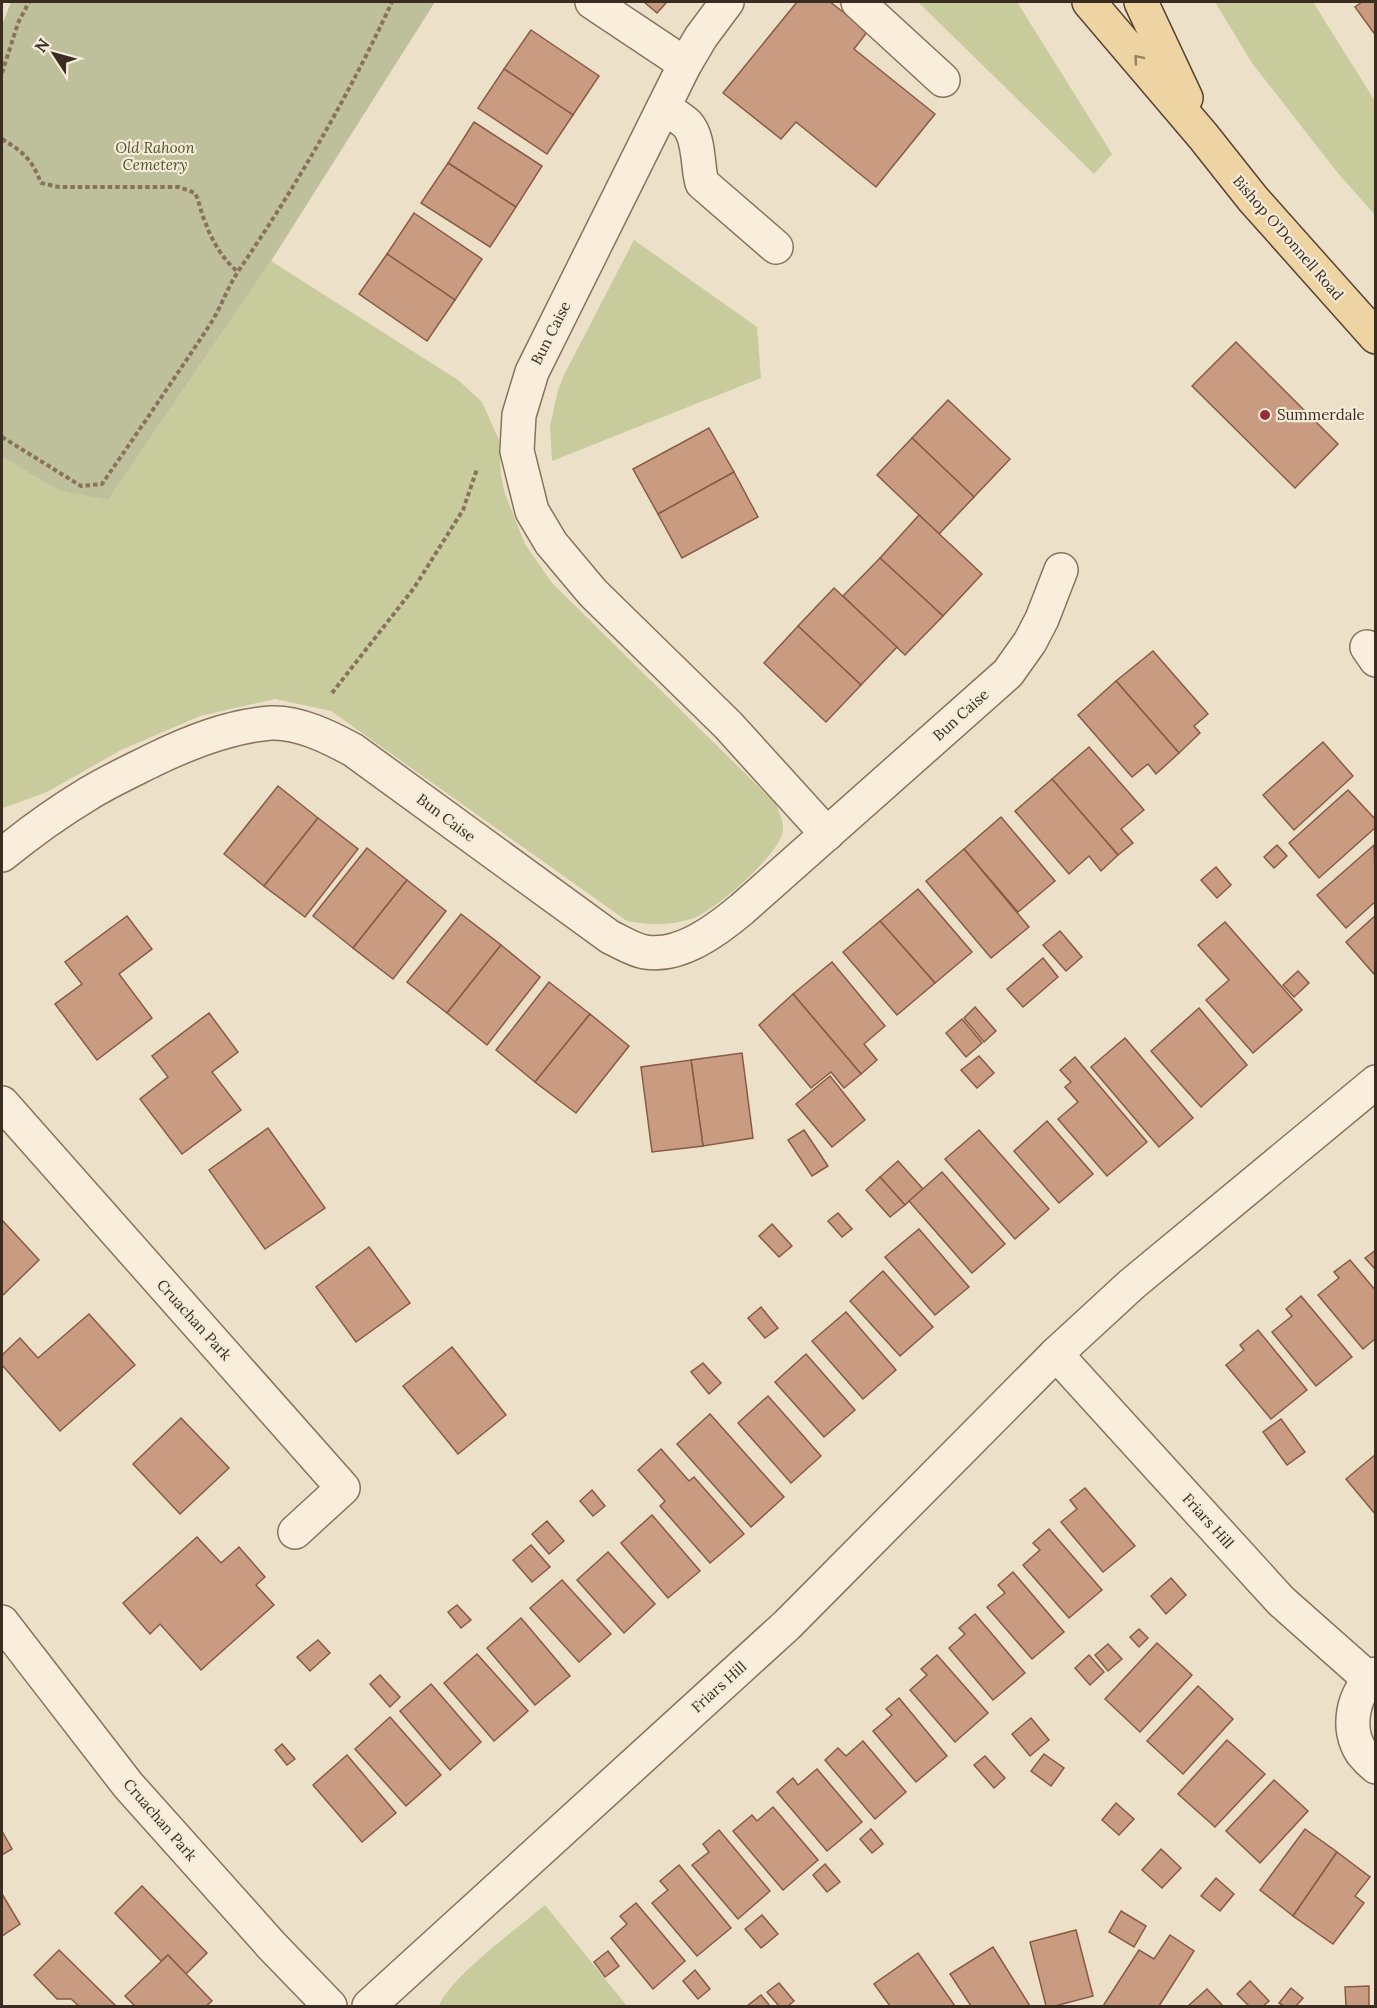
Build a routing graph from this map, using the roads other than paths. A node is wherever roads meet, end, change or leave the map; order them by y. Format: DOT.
graph roads {
  1 [pos="592,2"];
  2 [pos="727,2"];
  3 [pos="858,2"];
  4 [pos="1089,2"];
  5 [pos="1141,2"];
  6 [pos="685,64"];
  7 [pos="943,80"];
  8 [pos="659,118"];
  9 [pos="1203,136"];
  10 [pos="776,247"];
  11 [pos="1376,337"];
  12 [pos="1061,570"];
  13 [pos="827,834"];
  14 [pos="2,855"];
  15 [pos="1376,1082"];
  16 [pos="2,1103"];
  17 [pos="1056,1354"];
  18 [pos="295,1532"];
  19 [pos="2,1622"];
  20 [pos="1372,1677"];
  21 [pos="1376,1767"];
  22 [pos="330,2007"];
  23 [pos="369,2007"];
  1 -- 6 [label="street"];
  2 -- 6 [label="street, Bun Caise"];
  3 -- 7 [label="street"];
  9 -- 4 [label="main road, Bishop O'Donnell Road, one-way"];
  5 -- 9 [label="main road, Bishop O'Donnell Road"];
  6 -- 8 [label="street, Bun Caise"];
  8 -- 10 [label="street"];
  8 -- 13 [label="street, Bun Caise"];
  9 -- 11 [label="main road, Bishop O'Donnell Road"];
  12 -- 13 [label="street, Bun Caise"];
  13 -- 14 [label="street, Bun Caise"];
  15 -- 17 [label="street, Friars Hill"];
  16 -- 18 [label="street, Cruachan Park"];
  17 -- 20 [label="street, Friars Hill"];
  17 -- 23 [label="street, Friars Hill"];
  19 -- 22 [label="street, Cruachan Park"];
  20 -- 21 [label="street, Friars Hill"];
}
